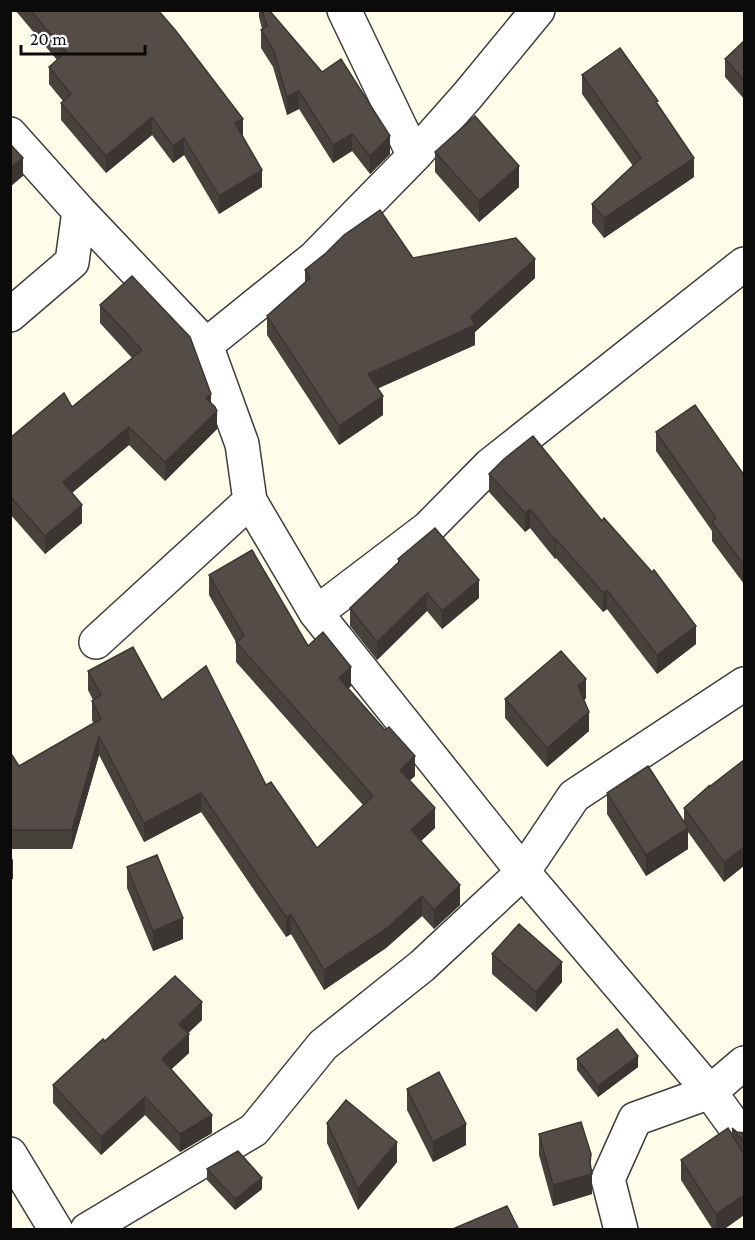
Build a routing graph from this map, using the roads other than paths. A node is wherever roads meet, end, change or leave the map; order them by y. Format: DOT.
graph roads {
  1 [pos="344,10"];
  2 [pos="538,10"];
  3 [pos="10,134"];
  4 [pos="414,156"];
  5 [pos="79,211"];
  6 [pos="744,264"];
  7 [pos="10,315"];
  8 [pos="206,345"];
  9 [pos="250,501"];
  10 [pos="316,613"];
  11 [pos="96,642"];
  12 [pos="744,684"];
  13 [pos="523,872"];
  14 [pos="744,1063"];
  15 [pos="710,1092"];
  16 [pos="744,1139"];
  17 [pos="10,1154"];
  18 [pos="56,1230"];
  19 [pos="87,1230"];
  20 [pos="621,1230"];
  1 -- 4 [label="street"];
  2 -- 4 [label="street"];
  3 -- 5 [label="street"];
  4 -- 8 [label="street"];
  5 -- 7 [label="street"];
  5 -- 8 [label="street"];
  6 -- 10 [label="street"];
  8 -- 9 [label="street"];
  9 -- 10 [label="street"];
  9 -- 11 [label="street"];
  10 -- 13 [label="street"];
  12 -- 13 [label="street"];
  13 -- 15 [label="street"];
  13 -- 19 [label="street"];
  14 -- 15 [label="street"];
  15 -- 16 [label="street"];
  15 -- 20 [label="street"];
  17 -- 18 [label="street"];
}
